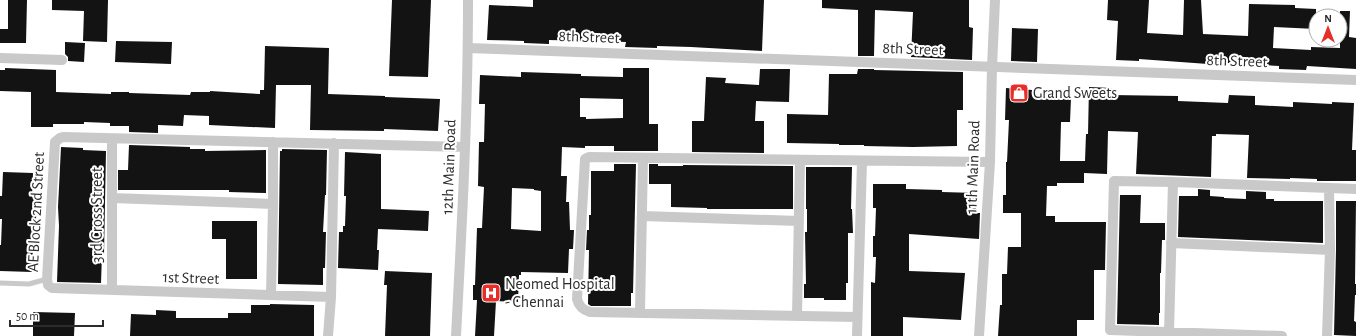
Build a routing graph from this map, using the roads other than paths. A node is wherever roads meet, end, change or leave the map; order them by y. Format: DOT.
graph roads {
  1 [pos="468,0"];
  2 [pos="995,0"];
  3 [pos="468,48"];
  4 [pos="0,58"];
  5 [pos="62,60"];
  6 [pos="992,67"];
  7 [pos="1356,80"];
  8 [pos="112,139"];
  9 [pos="273,142"];
  10 [pos="334,143"];
  11 [pos="465,147"];
  12 [pos="643,158"];
  13 [pos="800,160"];
  14 [pos="862,161"];
  15 [pos="990,162"];
  16 [pos="1173,182"];
  17 [pos="1329,189"];
  18 [pos="1356,189"];
  19 [pos="112,198"];
  20 [pos="273,204"];
  21 [pos="642,216"];
  22 [pos="799,221"];
  23 [pos="1171,243"];
  24 [pos="1330,250"];
  25 [pos="0,283"];
  26 [pos="49,283"];
  27 [pos="112,290"];
  28 [pos="271,296"];
  29 [pos="331,297"];
  30 [pos="640,312"];
  31 [pos="797,316"];
  32 [pos="857,317"];
  33 [pos="1169,332"];
  34 [pos="328,336"];
  35 [pos="456,336"];
  36 [pos="857,336"];
  37 [pos="979,336"];
  38 [pos="1282,336"];
  39 [pos="1327,336"];
  1 -- 3 [label="street, 12th Main Road"];
  2 -- 6 [label="street, 11th Main Road"];
  3 -- 6 [label="street, 8th Street"];
  3 -- 11 [label="street, 12th Main Road"];
  4 -- 5 [label="street"];
  6 -- 7 [label="street, 8th Street"];
  6 -- 15 [label="street, 11th Main Road"];
  8 -- 9 [label="street"];
  8 -- 19 [label="street, 3rd Cross Street"];
  8 -- 26 [label="street, AE Block 2nd Street"];
  9 -- 10 [label="street"];
  9 -- 20 [label="street"];
  10 -- 11 [label="street"];
  10 -- 29 [label="street"];
  11 -- 35 [label="street, 12th Main Road"];
  12 -- 13 [label="street"];
  12 -- 21 [label="street"];
  12 -- 30 [label="street"];
  13 -- 14 [label="street"];
  13 -- 22 [label="street"];
  14 -- 15 [label="street"];
  14 -- 32 [label="street"];
  15 -- 37 [label="street, 11th Main Road"];
  16 -- 17 [label="street"];
  16 -- 23 [label="street"];
  16 -- 33 [label="street"];
  17 -- 18 [label="street"];
  17 -- 24 [label="street"];
  19 -- 20 [label="street"];
  19 -- 27 [label="street, 3rd Cross Street"];
  20 -- 28 [label="street"];
  21 -- 22 [label="street"];
  21 -- 30 [label="street"];
  22 -- 31 [label="street"];
  23 -- 24 [label="street"];
  23 -- 33 [label="street"];
  24 -- 39 [label="street"];
  25 -- 26 [label="lane"];
  26 -- 27 [label="street, 1st Street"];
  27 -- 28 [label="street, 1st Street"];
  28 -- 29 [label="street, 1st Street"];
  29 -- 34 [label="street"];
  30 -- 31 [label="street"];
  31 -- 32 [label="street"];
  32 -- 36 [label="street"];
  33 -- 38 [label="street"];
}
